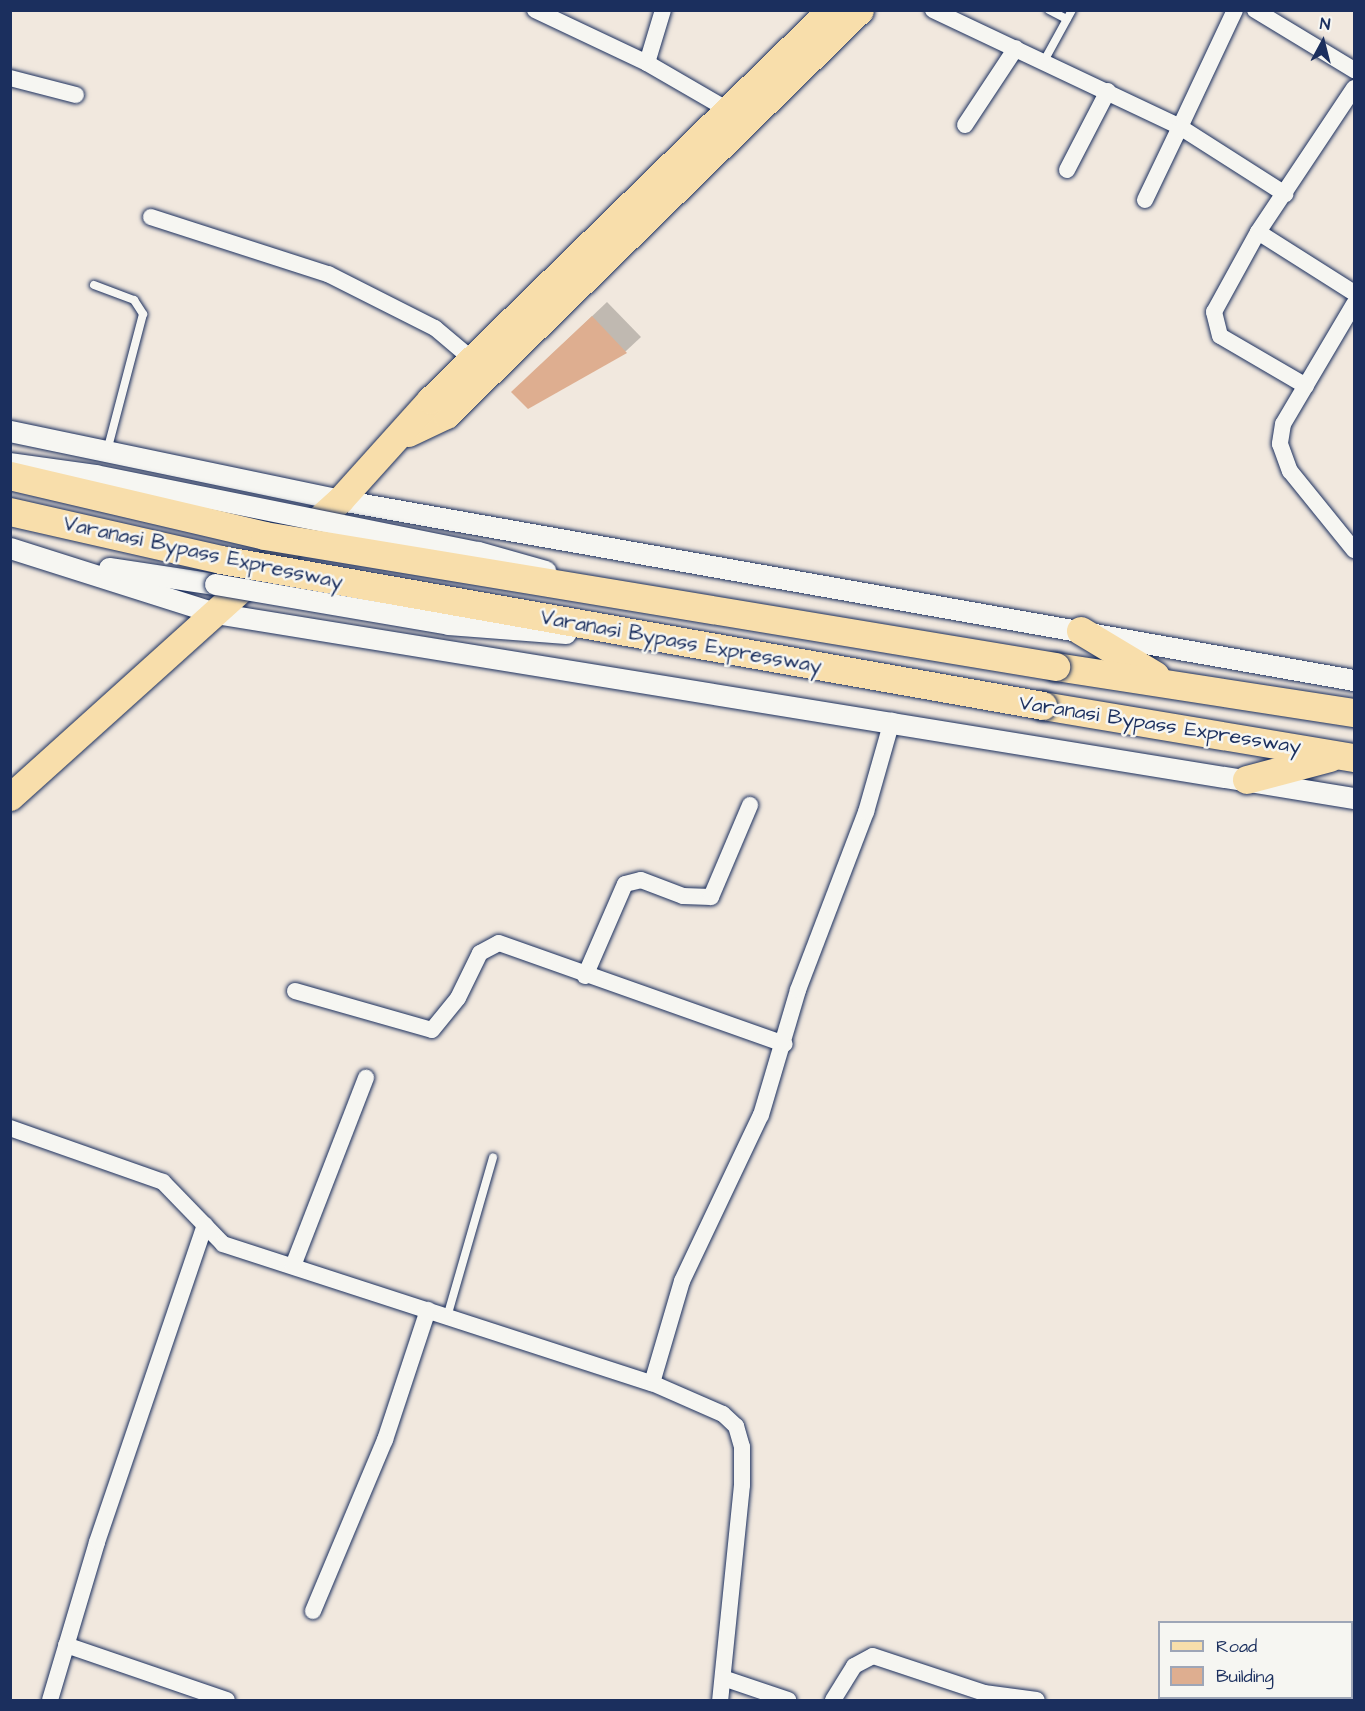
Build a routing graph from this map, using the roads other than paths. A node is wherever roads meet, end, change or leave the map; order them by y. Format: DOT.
graph roads {
  1 [pos="535,10"];
  2 [pos="663,10"];
  3 [pos="830,10"];
  4 [pos="860,10"];
  5 [pos="933,10"];
  6 [pos="1049,10"];
  7 [pos="1072,10"];
  8 [pos="1235,10"];
  9 [pos="1254,10"];
  10 [pos="555,14"];
  11 [pos="1067,19"];
  12 [pos="1016,48"];
  13 [pos="1044,62"];
  14 [pos="647,63"];
  15 [pos="1354,70"];
  16 [pos="10,78"];
  17 [pos="1354,88"];
  18 [pos="1108,91"];
  19 [pos="76,95"];
  20 [pos="728,110"];
  21 [pos="965,125"];
  22 [pos="1180,127"];
  23 [pos="1067,170"];
  24 [pos="1285,194"];
  25 [pos="1145,201"];
  26 [pos="151,217"];
  27 [pos="1258,232"];
  28 [pos="94,285"];
  29 [pos="1354,293"];
  30 [pos="1354,304"];
  31 [pos="474,361"];
  32 [pos="1306,386"];
  33 [pos="10,431"];
  34 [pos="399,437"];
  35 [pos="107,452"];
  36 [pos="10,463"];
  37 [pos="10,476"];
  38 [pos="340,500"];
  39 [pos="10,512"];
  40 [pos="15,549"];
  41 [pos="1354,550"];
  42 [pos="642,599"];
  43 [pos="215,613"];
  44 [pos="1080,631"];
  45 [pos="678,641"];
  46 [pos="1354,680"];
  47 [pos="1168,683"];
  48 [pos="1354,713"];
  49 [pos="892,721"];
  50 [pos="1348,756"];
  51 [pos="1247,780"];
  52 [pos="10,797"];
  53 [pos="1354,798"];
  54 [pos="750,805"];
  55 [pos="585,976"];
  56 [pos="295,991"];
  57 [pos="785,1044"];
  58 [pos="366,1078"];
  59 [pos="10,1128"];
  60 [pos="493,1158"];
  61 [pos="205,1225"];
  62 [pos="293,1266"];
  63 [pos="428,1310"];
  64 [pos="447,1317"];
  65 [pos="652,1383"];
  66 [pos="313,1611"];
  67 [pos="66,1645"];
  68 [pos="723,1678"];
  69 [pos="50,1701"];
  70 [pos="227,1701"];
  71 [pos="720,1701"];
  72 [pos="788,1701"];
  73 [pos="833,1701"];
  74 [pos="1036,1701"];
  1 -- 10 [label="street"];
  2 -- 14 [label="street"];
  3 -- 20 [label="main road"];
  4 -- 34 [label="main road"];
  5 -- 12 [label="street"];
  6 -- 11 [label="lane"];
  7 -- 11 [label="lane"];
  8 -- 22 [label="street"];
  9 -- 15 [label="street"];
  10 -- 14 [label="street"];
  11 -- 13 [label="lane"];
  12 -- 13 [label="street"];
  12 -- 21 [label="street"];
  13 -- 18 [label="street"];
  14 -- 20 [label="street"];
  16 -- 19 [label="street"];
  17 -- 24 [label="street"];
  18 -- 22 [label="street"];
  18 -- 23 [label="street"];
  20 -- 31 [label="main road"];
  22 -- 24 [label="street"];
  22 -- 25 [label="street"];
  24 -- 27 [label="street"];
  26 -- 31 [label="street"];
  27 -- 29 [label="street"];
  27 -- 32 [label="street"];
  28 -- 35 [label="lane"];
  30 -- 32 [label="street"];
  31 -- 34 [label="main road"];
  32 -- 41 [label="street"];
  33 -- 35 [label="street"];
  34 -- 38 [label="main road"];
  35 -- 38 [label="street"];
  36 -- 42 [label="street, bridge"];
  37 -- 42 [label="highway, Varanasi Bypass Expressway, bridge"];
  38 -- 43 [label="main road"];
  38 -- 44 [label="street"];
  39 -- 45 [label="highway, Varanasi Bypass Expressway, bridge"];
  40 -- 43 [label="street"];
  40 -- 45 [label="street, bridge"];
  42 -- 47 [label="highway, Varanasi Bypass Expressway, bridge"];
  43 -- 49 [label="street"];
  43 -- 52 [label="main road"];
  44 -- 46 [label="street"];
  44 -- 47 [label="highway"];
  45 -- 50 [label="highway, Varanasi Bypass Expressway, bridge"];
  47 -- 48 [label="highway, Varanasi Bypass Expressway"];
  49 -- 51 [label="street"];
  49 -- 57 [label="street"];
  50 -- 51 [label="highway"];
  51 -- 53 [label="street"];
  54 -- 55 [label="street"];
  55 -- 56 [label="street"];
  55 -- 57 [label="street"];
  57 -- 65 [label="street"];
  58 -- 62 [label="street"];
  59 -- 61 [label="street"];
  60 -- 64 [label="lane"];
  61 -- 62 [label="street"];
  61 -- 67 [label="street"];
  62 -- 63 [label="street"];
  63 -- 64 [label="street"];
  63 -- 66 [label="street"];
  64 -- 65 [label="street"];
  65 -- 68 [label="street"];
  67 -- 69 [label="street"];
  67 -- 70 [label="street"];
  68 -- 71 [label="street"];
  68 -- 72 [label="street"];
  73 -- 74 [label="street"];
}
